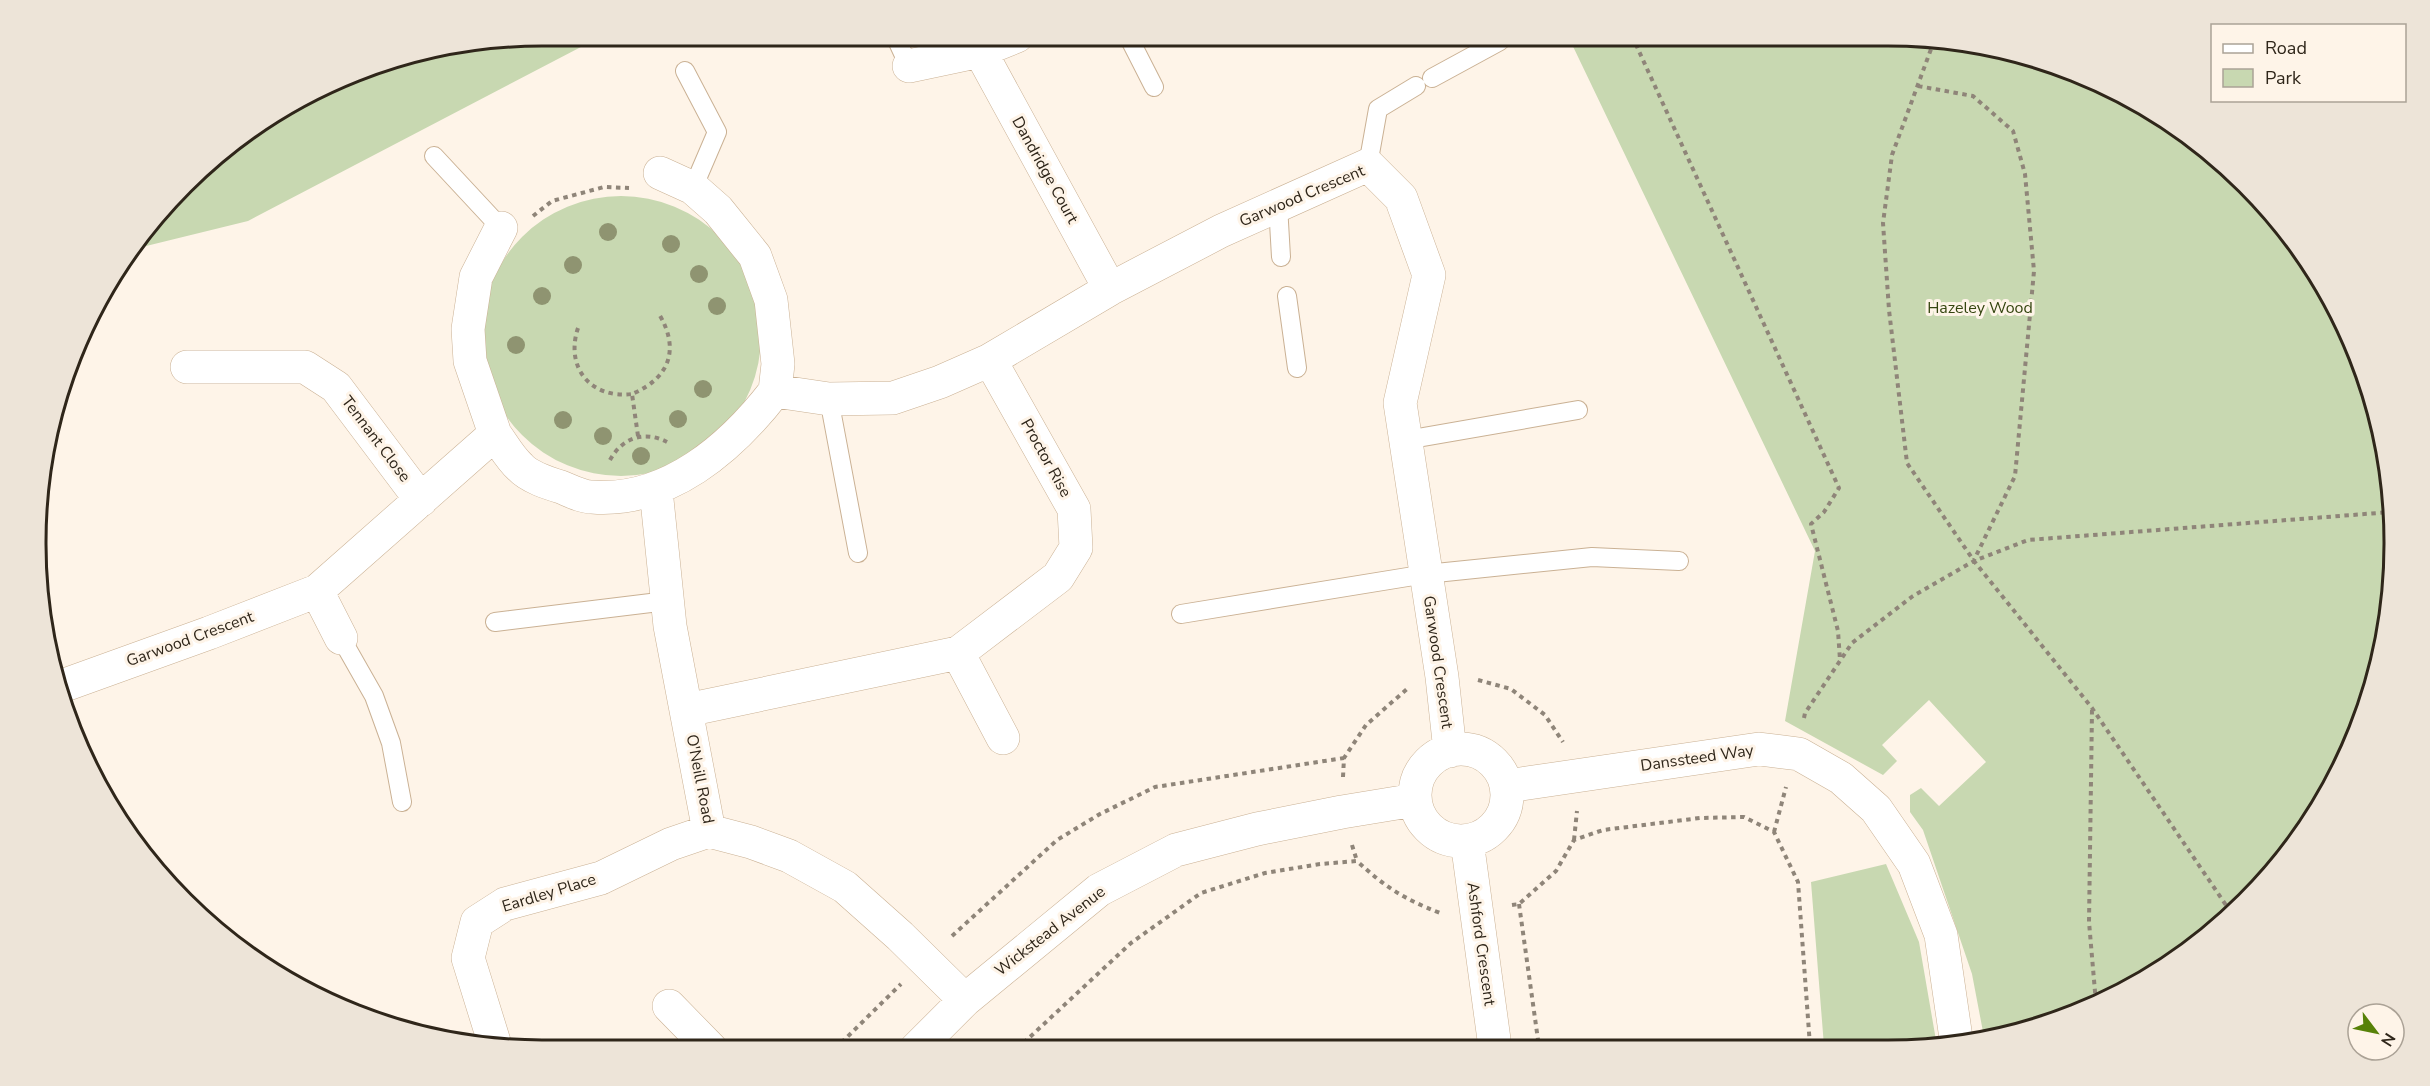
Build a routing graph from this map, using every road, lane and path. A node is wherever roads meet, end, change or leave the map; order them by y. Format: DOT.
graph roads {
  1 [pos="900,46"];
  2 [pos="992,46"];
  3 [pos="1133,46"];
  4 [pos="1491,46"];
  5 [pos="1637,46"];
  6 [pos="1931,49"];
  7 [pos="980,51"];
  8 [pos="909,66"];
  9 [pos="685,71"];
  10 [pos="1432,78"];
  11 [pos="1416,86"];
  12 [pos="1918,86"];
  13 [pos="1154,87"];
  14 [pos="434,156"];
  15 [pos="1368,165"];
  16 [pos="660,173"];
  17 [pos="693,188"];
  18 [pos="1278,206"];
  19 [pos="501,228"];
  20 [pos="1281,257"];
  21 [pos="1110,289"];
  22 [pos="1287,296"];
  23 [pos="659,314"];
  24 [pos="578,328"];
  25 [pos="990,360"];
  26 [pos="187,367"];
  27 [pos="1297,368"];
  28 [pos="775,392"];
  29 [pos="632,394"];
  30 [pos="829,399"];
  31 [pos="1578,410"];
  32 [pos="495,434"];
  33 [pos="638,436"];
  34 [pos="1406,440"];
  35 [pos="656,490"];
  36 [pos="422,500"];
  37 [pos="2382,513"];
  38 [pos="858,552"];
  39 [pos="1679,561"];
  40 [pos="1974,561"];
  41 [pos="1426,574"];
  42 [pos="317,591"];
  43 [pos="667,601"];
  44 [pos="1181,614"];
  45 [pos="495,622"];
  46 [pos="340,638"];
  47 [pos="958,653"];
  48 [pos="1840,662"];
  49 [pos="67,684"];
  50 [pos="2092,708"];
  51 [pos="687,710"];
  52 [pos="1003,738"];
  53 [pos="1450,751"];
  54 [pos="1795,754"];
  55 [pos="1507,786"];
  56 [pos="1415,800"];
  57 [pos="402,802"];
  58 [pos="709,831"];
  59 [pos="1774,832"];
  60 [pos="1467,841"];
  61 [pos="1519,904"];
  62 [pos="2226,905"];
  63 [pos="1476,909"];
  64 [pos="2095,994"];
  65 [pos="965,1000"];
  66 [pos="669,1006"];
  67 [pos="1955,1034"];
  68 [pos="492,1036"];
  69 [pos="702,1040"];
  70 [pos="925,1040"];
  71 [pos="1026,1040"];
  72 [pos="1494,1040"];
  73 [pos="1538,1040"];
  74 [pos="1810,1040"];
  1 -- 8 [label="lane"];
  2 -- 7 [label="street"];
  3 -- 13 [label="lane"];
  4 -- 10 [label="lane"];
  5 -- 48 [label="path"];
  6 -- 12 [label="path"];
  7 -- 8 [label="street"];
  7 -- 21 [label="street, Dandridge Court"];
  9 -- 17 [label="lane"];
  11 -- 15 [label="lane"];
  12 -- 40 [label="path"];
  12 -- 40 [label="path"];
  14 -- 19 [label="lane"];
  15 -- 18 [label="street, Garwood Crescent"];
  15 -- 34 [label="street, Garwood Crescent"];
  16 -- 17 [label="street"];
  16 -- 19 [label="path"];
  17 -- 28 [label="street"];
  18 -- 20 [label="lane"];
  18 -- 21 [label="street, Garwood Crescent"];
  19 -- 32 [label="street"];
  21 -- 25 [label="street, Garwood Crescent"];
  22 -- 27 [label="lane"];
  23 -- 29 [label="path"];
  24 -- 29 [label="path"];
  25 -- 30 [label="street, Garwood Crescent"];
  25 -- 47 [label="street, Proctor Rise"];
  26 -- 36 [label="street, Tennant Close"];
  28 -- 30 [label="street, Garwood Crescent"];
  28 -- 35 [label="street"];
  29 -- 33 [label="path"];
  30 -- 38 [label="lane"];
  31 -- 34 [label="lane"];
  32 -- 35 [label="street"];
  32 -- 36 [label="street, Garwood Crescent"];
  34 -- 41 [label="street, Garwood Crescent"];
  35 -- 43 [label="street, O'Neill Road"];
  36 -- 42 [label="street, Garwood Crescent"];
  37 -- 40 [label="path"];
  39 -- 41 [label="lane"];
  40 -- 48 [label="path"];
  40 -- 50 [label="path"];
  41 -- 44 [label="lane"];
  41 -- 53 [label="street, Garwood Crescent"];
  42 -- 46 [label="street"];
  42 -- 49 [label="street, Garwood Crescent"];
  43 -- 45 [label="lane"];
  43 -- 51 [label="street, O'Neill Road"];
  46 -- 57 [label="lane"];
  47 -- 51 [label="street, Proctor Rise"];
  47 -- 52 [label="street"];
  48 -- 54 [label="path"];
  50 -- 62 [label="path"];
  50 -- 64 [label="path"];
  51 -- 58 [label="street, O'Neill Road"];
  53 -- 55 [label="street"];
  53 -- 56 [label="street"];
  54 -- 55 [label="street, Danssteed Way"];
  54 -- 59 [label="path"];
  54 -- 67 [label="street, Danssteed Way"];
  55 -- 60 [label="street"];
  56 -- 60 [label="street"];
  56 -- 65 [label="street, Wickstead Avenue"];
  58 -- 65 [label="street, O'Neill Road"];
  58 -- 68 [label="street, Eardley Place"];
  59 -- 61 [label="path"];
  59 -- 74 [label="path"];
  60 -- 63 [label="street, Ashford Crescent"];
  61 -- 63 [label="path"];
  61 -- 73 [label="path"];
  63 -- 71 [label="path"];
  63 -- 72 [label="street, Ashford Crescent"];
  65 -- 70 [label="street, Wickstead Avenue"];
  66 -- 69 [label="street"];
}
